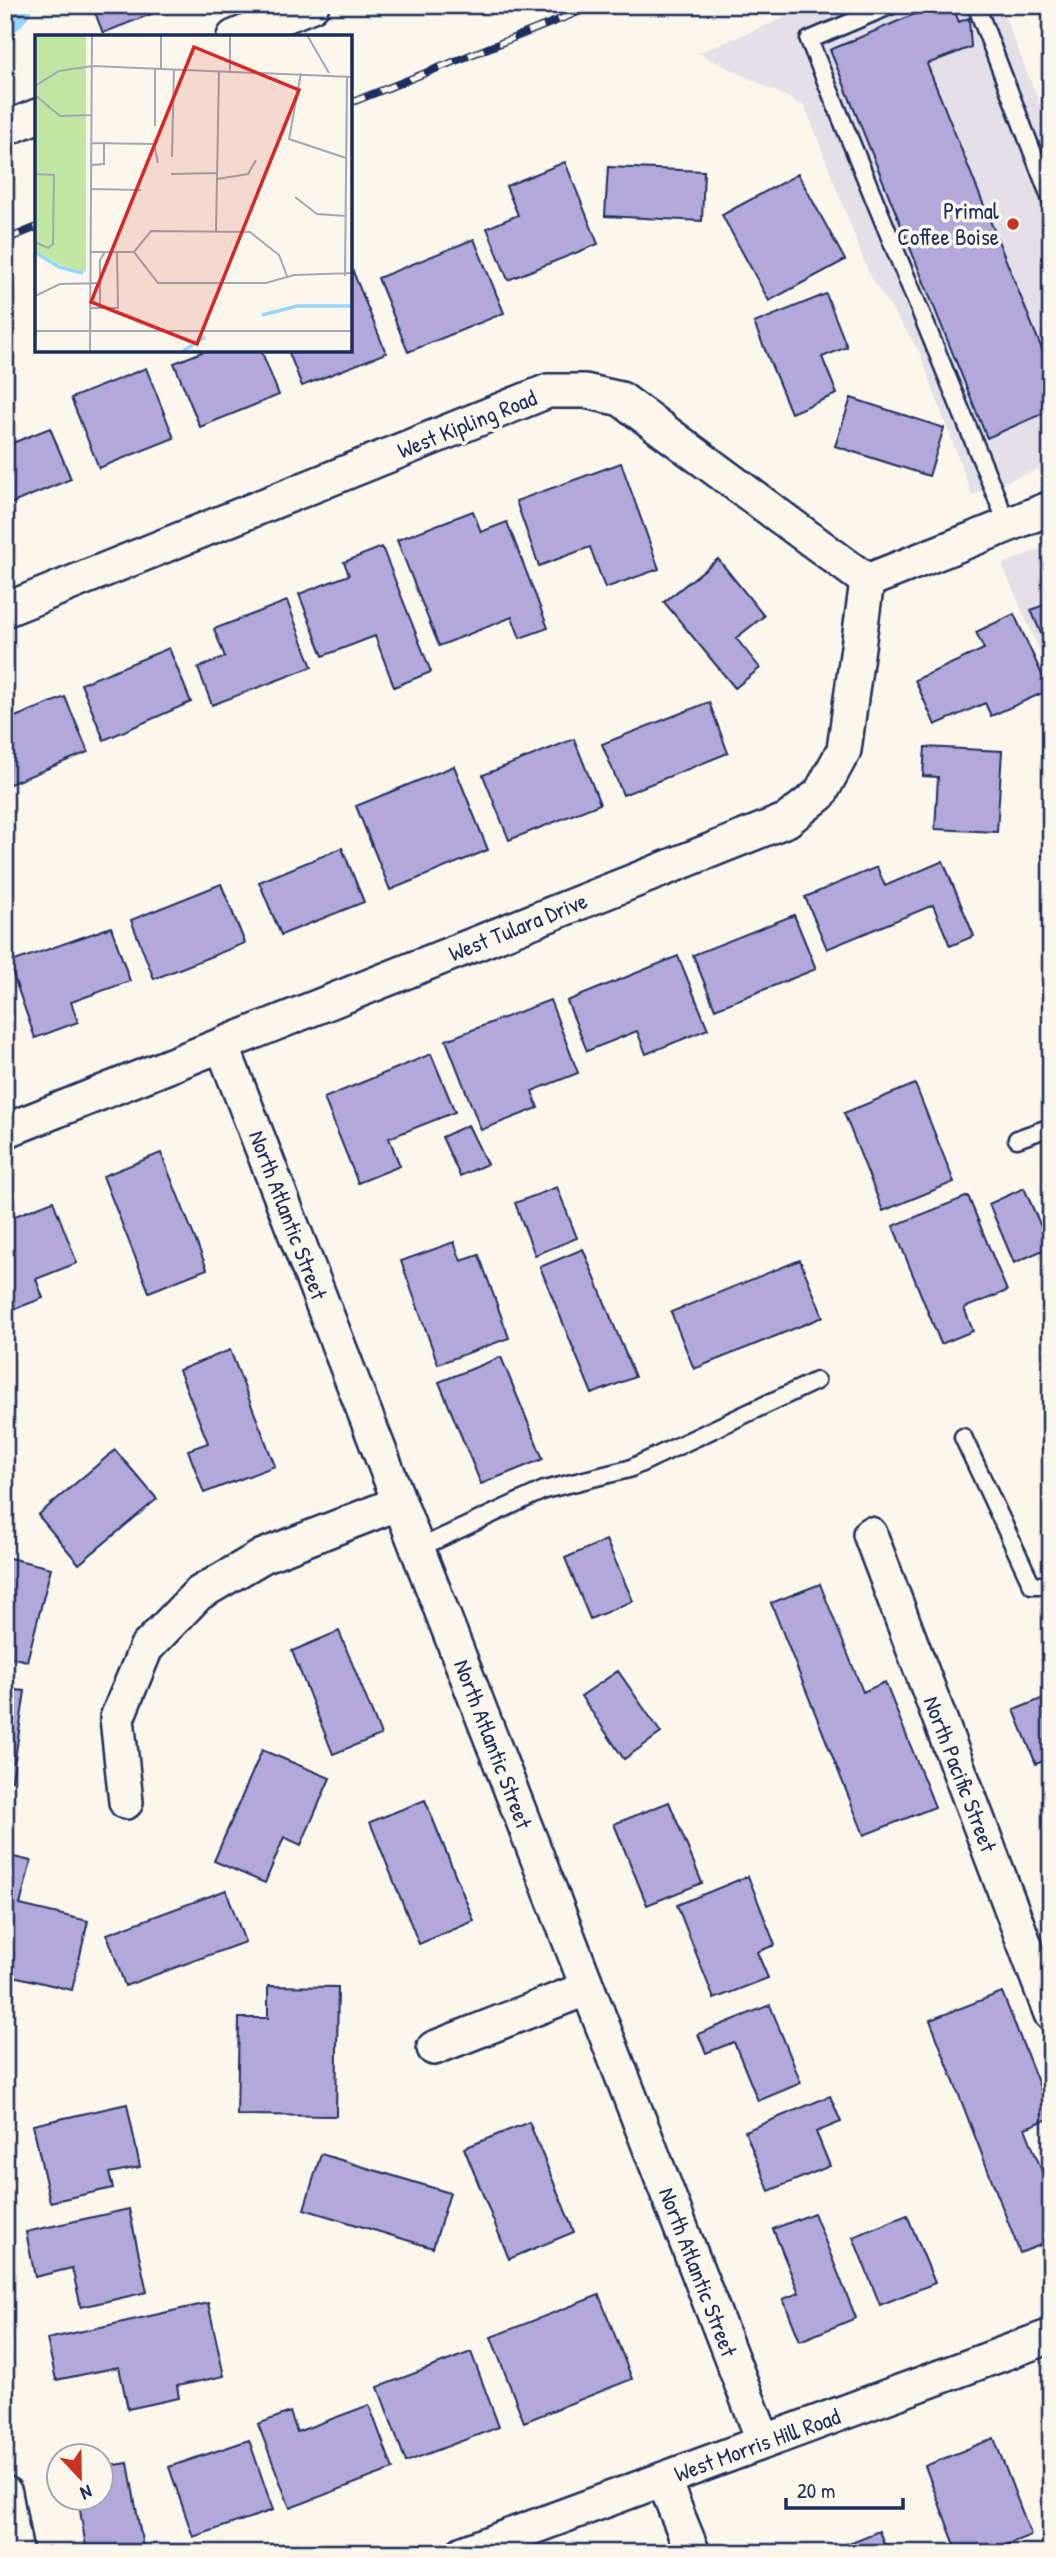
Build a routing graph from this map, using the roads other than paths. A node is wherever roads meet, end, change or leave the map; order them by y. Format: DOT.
graph roads {
  1 [pos="312,5"];
  2 [pos="892,5"];
  3 [pos="976,5"];
  4 [pos="239,35"];
  5 [pos="35,118"];
  6 [pos="5,129"];
  7 [pos="1050,197"];
  8 [pos="1051,508"];
  9 [pos="1008,525"];
  10 [pos="867,581"];
  11 [pos="5,610"];
  12 [pos="222,1045"];
  13 [pos="1051,1127"];
  14 [pos="5,1131"];
  15 [pos="1017,1139"];
  16 [pos="816,1381"];
  17 [pos="963,1437"];
  18 [pos="399,1503"];
  19 [pos="870,1534"];
  20 [pos="417,1549"];
  21 [pos="1051,1585"];
  22 [pos="126,1802"];
  23 [pos="588,1989"];
  24 [pos="1051,2014"];
  25 [pos="434,2048"];
  26 [pos="1051,2336"];
  27 [pos="764,2442"];
  28 [pos="663,2479"];
  29 [pos="5,2493"];
  30 [pos="16,2553"];
  31 [pos="463,2553"];
  32 [pos="693,2553"];
  1 -- 4 [label="street"];
  2 -- 9 [label="lane"];
  3 -- 7 [label="lane"];
  5 -- 6 [label="street"];
  8 -- 9 [label="street"];
  9 -- 10 [label="street"];
  10 -- 11 [label="street, West Kipling Road"];
  10 -- 12 [label="street, West Tulara Drive"];
  12 -- 14 [label="street, West Tulara Drive"];
  12 -- 18 [label="street, North Atlantic Street"];
  13 -- 15 [label="lane"];
  16 -- 20 [label="lane"];
  17 -- 21 [label="lane"];
  18 -- 20 [label="street, North Atlantic Street"];
  18 -- 22 [label="street"];
  19 -- 24 [label="street, North Pacific Street"];
  20 -- 23 [label="street, North Atlantic Street"];
  23 -- 25 [label="street"];
  23 -- 27 [label="street, North Atlantic Street"];
  26 -- 27 [label="street, West Morris Hill Road"];
  27 -- 28 [label="street, West Morris Hill Road"];
  28 -- 31 [label="street, West Morris Hill Road"];
  28 -- 32 [label="street"];
  29 -- 30 [label="street"];
}
